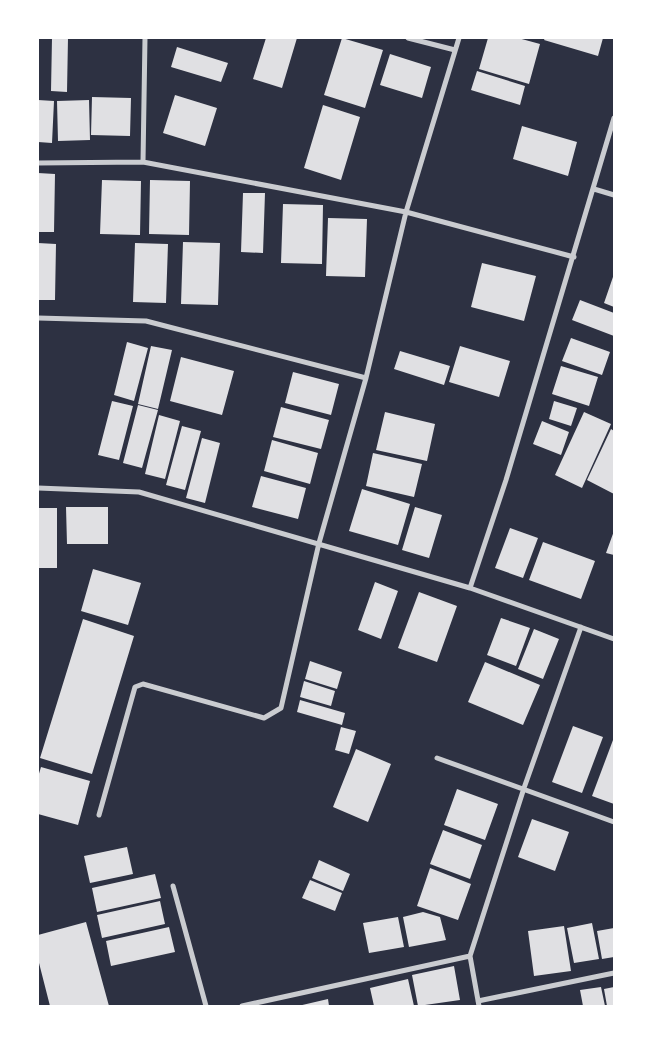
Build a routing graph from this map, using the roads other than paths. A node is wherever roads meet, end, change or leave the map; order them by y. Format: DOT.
graph roads {
  1 [pos="145,38"];
  2 [pos="408,38"];
  3 [pos="459,38"];
  4 [pos="455,50"];
  5 [pos="614,118"];
  6 [pos="143,162"];
  7 [pos="38,163"];
  8 [pos="594,189"];
  9 [pos="614,195"];
  10 [pos="406,212"];
  11 [pos="574,256"];
  12 [pos="38,318"];
  13 [pos="366,378"];
  14 [pos="38,488"];
  15 [pos="319,542"];
  16 [pos="470,588"];
  17 [pos="581,626"];
  18 [pos="614,639"];
  19 [pos="437,758"];
  20 [pos="524,788"];
  21 [pos="99,815"];
  22 [pos="614,822"];
  23 [pos="173,886"];
  24 [pos="470,956"];
  25 [pos="614,973"];
  26 [pos="478,1004"];
  27 [pos="206,1006"];
  28 [pos="242,1006"];
  1 -- 6 [label="street"];
  2 -- 4 [label="street"];
  3 -- 4 [label="street"];
  4 -- 10 [label="street"];
  5 -- 8 [label="street"];
  6 -- 7 [label="street"];
  6 -- 10 [label="street"];
  8 -- 9 [label="street"];
  8 -- 11 [label="street"];
  10 -- 11 [label="street"];
  10 -- 13 [label="street"];
  11 -- 16 [label="street"];
  12 -- 13 [label="street"];
  13 -- 15 [label="street"];
  14 -- 15 [label="street"];
  15 -- 16 [label="street"];
  15 -- 21 [label="street"];
  16 -- 17 [label="street"];
  17 -- 18 [label="street"];
  17 -- 20 [label="street"];
  19 -- 20 [label="street"];
  20 -- 22 [label="street"];
  20 -- 24 [label="street"];
  23 -- 27 [label="street"];
  24 -- 26 [label="street"];
  24 -- 28 [label="street"];
  25 -- 26 [label="street"];
}
